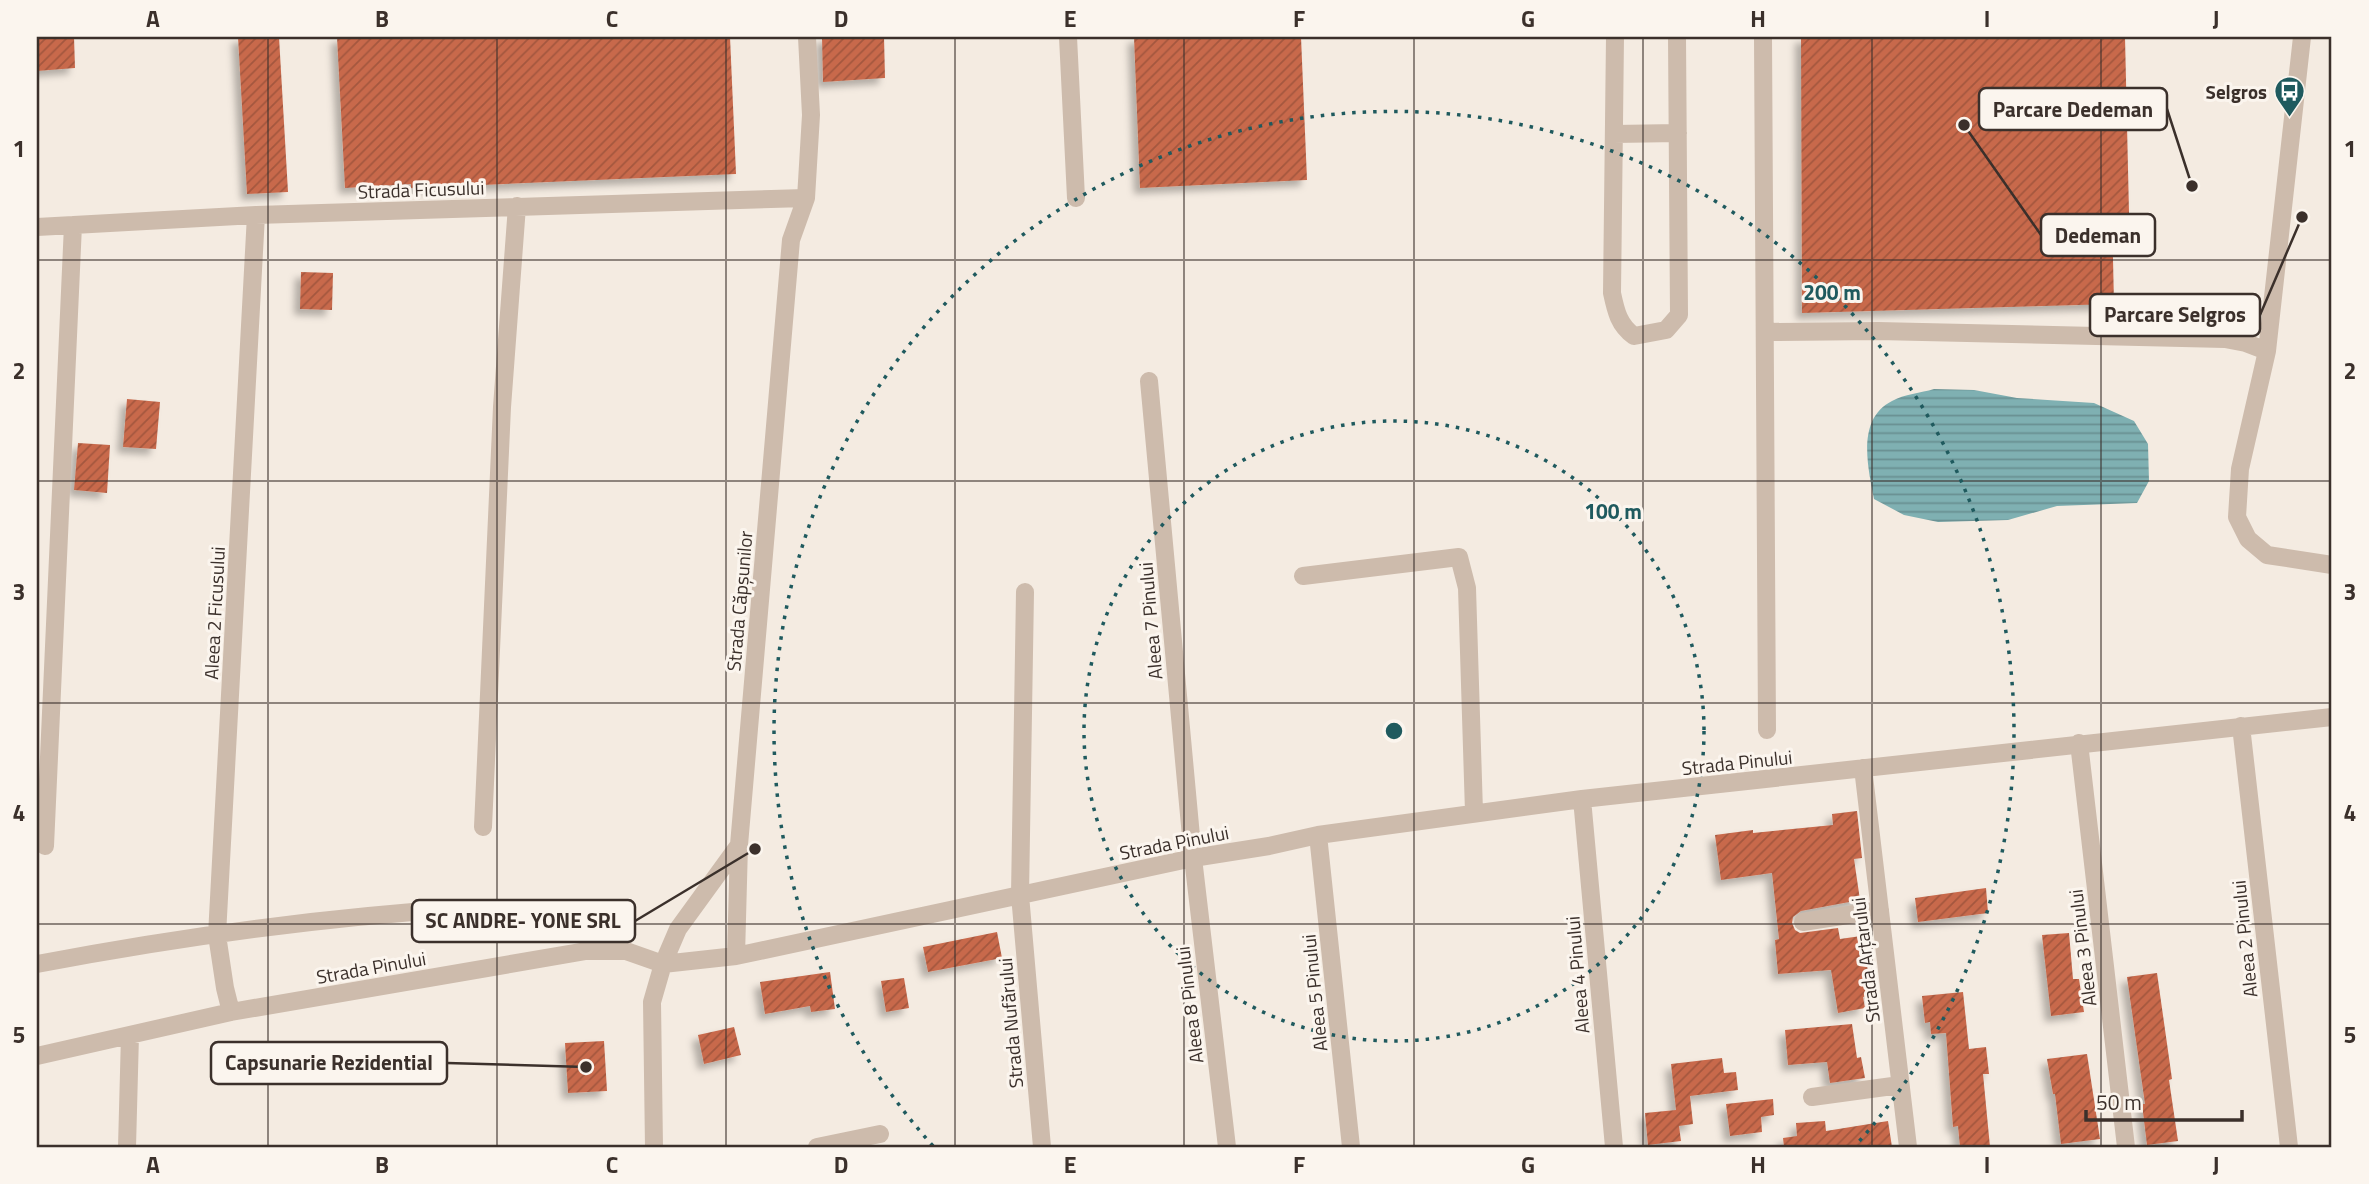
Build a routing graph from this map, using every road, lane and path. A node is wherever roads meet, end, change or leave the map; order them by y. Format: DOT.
graph roads {
  1 [pos="807,37"];
  2 [pos="1068,37"];
  3 [pos="1615,37"];
  4 [pos="1677,37"];
  5 [pos="1763,37"];
  6 [pos="2302,37"];
  7 [pos="1678,133"];
  8 [pos="1614,134"];
  9 [pos="806,198"];
  10 [pos="1076,198"];
  11 [pos="517,206"];
  12 [pos="256,215"];
  13 [pos="73,225"];
  14 [pos="37,228"];
  15 [pos="1766,332"];
  16 [pos="2267,351"];
  17 [pos="1149,381"];
  18 [pos="2332,565"];
  19 [pos="1303,576"];
  20 [pos="1026,592"];
  21 [pos="2332,717"];
  22 [pos="2241,726"];
  23 [pos="1767,730"];
  24 [pos="2079,743"];
  25 [pos="1863,768"];
  26 [pos="1582,799"];
  27 [pos="1474,812"];
  28 [pos="483,827"];
  29 [pos="1318,835"];
  30 [pos="739,845"];
  31 [pos="45,846"];
  32 [pos="1193,858"];
  33 [pos="1020,895"];
  34 [pos="469,908"];
  35 [pos="1880,910"];
  36 [pos="1803,922"];
  37 [pos="217,935"];
  38 [pos="736,956"];
  39 [pos="37,964"];
  40 [pos="663,964"];
  41 [pos="231,1012"];
  42 [pos="130,1035"];
  43 [pos="37,1056"];
  44 [pos="1900,1084"];
  45 [pos="1812,1097"];
  46 [pos="880,1134"];
  47 [pos="127,1147"];
  48 [pos="654,1147"];
  49 [pos="817,1147"];
  50 [pos="1042,1147"];
  51 [pos="1227,1147"];
  52 [pos="1351,1147"];
  53 [pos="1614,1147"];
  54 [pos="1908,1147"];
  55 [pos="2126,1147"];
  56 [pos="2289,1147"];
  1 -- 9 [label="street, Strada Căpșunilor"];
  2 -- 10 [label="street"];
  3 -- 8 [label="street"];
  4 -- 7 [label="street"];
  5 -- 15 [label="street"];
  6 -- 16 [label="street"];
  7 -- 8 [label="street"];
  7 -- 8 [label="street"];
  9 -- 11 [label="street, Strada Ficusului"];
  9 -- 30 [label="street, Strada Căpșunilor"];
  11 -- 12 [label="street, Strada Ficusului"];
  11 -- 28 [label="street"];
  12 -- 13 [label="street, Strada Ficusului"];
  12 -- 37 [label="street, Aleea 2 Ficusului"];
  13 -- 14 [label="street, Strada Ficusului"];
  13 -- 31 [label="street"];
  15 -- 16 [label="street"];
  15 -- 23 [label="street"];
  16 -- 18 [label="street"];
  17 -- 32 [label="street, Aleea 7 Pinului"];
  19 -- 27 [label="street"];
  20 -- 33 [label="street, Strada Nufărului"];
  21 -- 22 [label="street, Strada Pinului"];
  22 -- 24 [label="street, Strada Pinului"];
  22 -- 56 [label="street, Aleea 2 Pinului"];
  24 -- 25 [label="street, Strada Pinului"];
  24 -- 55 [label="street, Aleea 3 Pinului"];
  25 -- 26 [label="street, Strada Pinului"];
  25 -- 35 [label="street, Strada Arțarului"];
  26 -- 27 [label="street, Strada Pinului"];
  26 -- 53 [label="street, Aleea 4 Pinului"];
  27 -- 29 [label="street, Strada Pinului"];
  29 -- 32 [label="street, Strada Pinului"];
  29 -- 52 [label="street, Aleea 5 Pinului"];
  30 -- 38 [label="street, Strada Căpșunilor"];
  30 -- 40 [label="street"];
  32 -- 33 [label="street, Strada Pinului"];
  32 -- 51 [label="street, Aleea 8 Pinului"];
  33 -- 38 [label="street, Strada Pinului"];
  33 -- 50 [label="street, Strada Nufărului"];
  34 -- 37 [label="street"];
  35 -- 36 [label="street"];
  35 -- 44 [label="street, Strada Arțarului"];
  37 -- 39 [label="street"];
  37 -- 41 [label="street, Aleea 2 Ficusului"];
  38 -- 40 [label="street, Strada Pinului"];
  40 -- 41 [label="street, Strada Pinului"];
  40 -- 48 [label="street"];
  41 -- 42 [label="street, Strada Pinului"];
  42 -- 43 [label="street, Strada Pinului"];
  42 -- 47 [label="street"];
  44 -- 45 [label="street"];
  44 -- 54 [label="street, Strada Arțarului"];
  46 -- 49 [label="street"];
}
